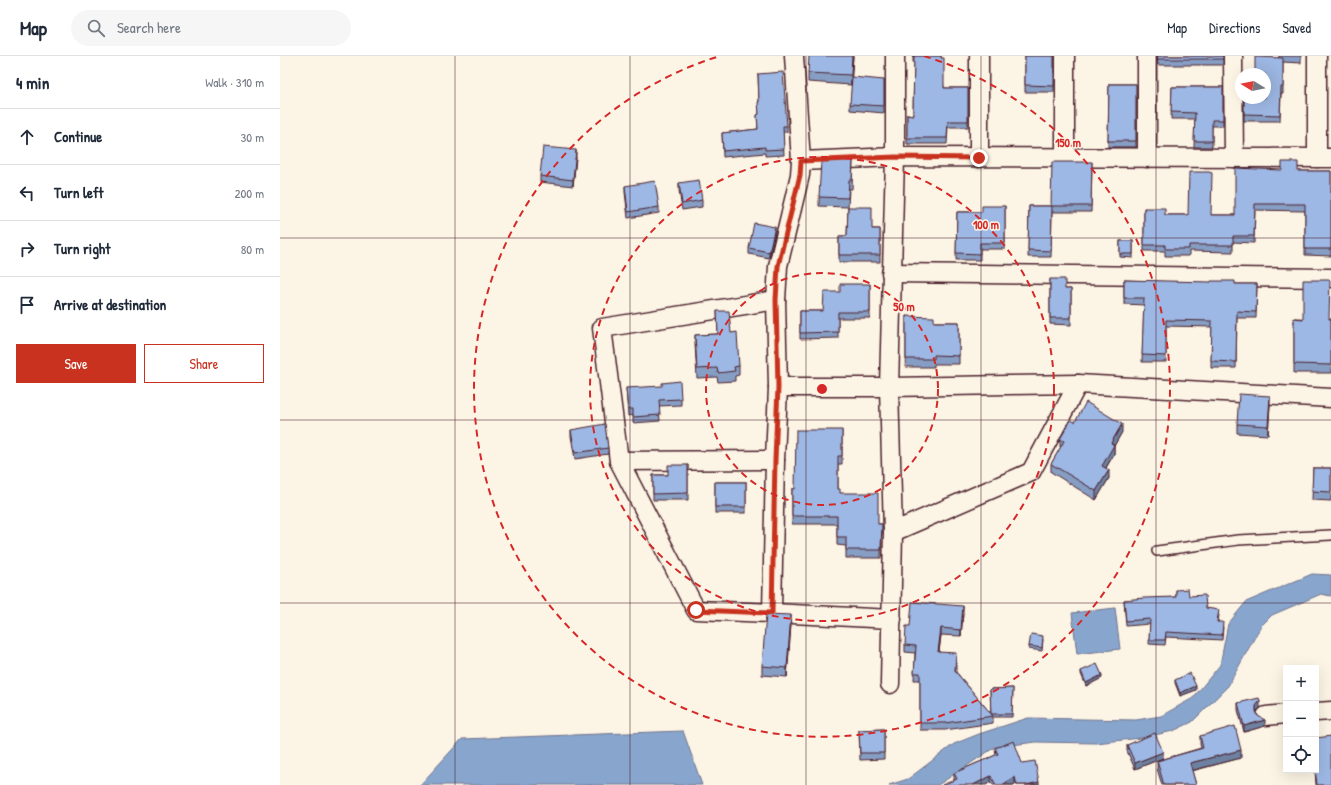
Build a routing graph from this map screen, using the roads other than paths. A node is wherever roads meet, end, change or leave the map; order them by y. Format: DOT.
graph roads {
  1 [pos="794,56"];
  2 [pos="895,56"];
  3 [pos="979,56"];
  4 [pos="1065,56"];
  5 [pos="1147,56"];
  6 [pos="1233,56"];
  7 [pos="1317,56"];
  8 [pos="895,157"];
  9 [pos="979,158"];
  10 [pos="1065,158"];
  11 [pos="1147,158"];
  12 [pos="1234,158"];
  13 [pos="1324,158"];
  14 [pos="801,161"];
  15 [pos="891,273"];
  16 [pos="1331,278"];
  17 [pos="776,300"];
  18 [pos="1078,384"];
  19 [pos="778,387"];
  20 [pos="890,387"];
  21 [pos="1331,398"];
  22 [pos="775,460"];
  23 [pos="619,461"];
  24 [pos="893,532"];
  25 [pos="1331,534"];
  26 [pos="1158,551"];
  27 [pos="772,613"];
  28 [pos="892,619"];
  29 [pos="890,684"];
  30 [pos="1331,710"];
  31 [pos="1319,712"];
  32 [pos="1283,714"];
  33 [pos="1266,716"];
  1 -- 14 [label="street"];
  2 -- 8 [label="street"];
  3 -- 9 [label="street"];
  4 -- 10 [label="street"];
  5 -- 11 [label="street"];
  6 -- 12 [label="street"];
  7 -- 13 [label="street"];
  8 -- 9 [label="street"];
  8 -- 14 [label="street"];
  8 -- 15 [label="street"];
  9 -- 10 [label="street"];
  10 -- 11 [label="street"];
  11 -- 12 [label="street"];
  12 -- 13 [label="street"];
  14 -- 17 [label="street"];
  15 -- 16 [label="street"];
  15 -- 20 [label="street"];
  17 -- 19 [label="street"];
  17 -- 23 [label="street"];
  18 -- 20 [label="street"];
  18 -- 21 [label="street"];
  18 -- 24 [label="street"];
  19 -- 20 [label="street"];
  19 -- 22 [label="street"];
  20 -- 24 [label="street"];
  22 -- 23 [label="street"];
  22 -- 27 [label="street"];
  23 -- 27 [label="street"];
  24 -- 28 [label="street"];
  25 -- 26 [label="lane"];
  27 -- 28 [label="street"];
  28 -- 29 [label="street"];
  30 -- 31 [label="street"];
  32 -- 33 [label="street"];
}
